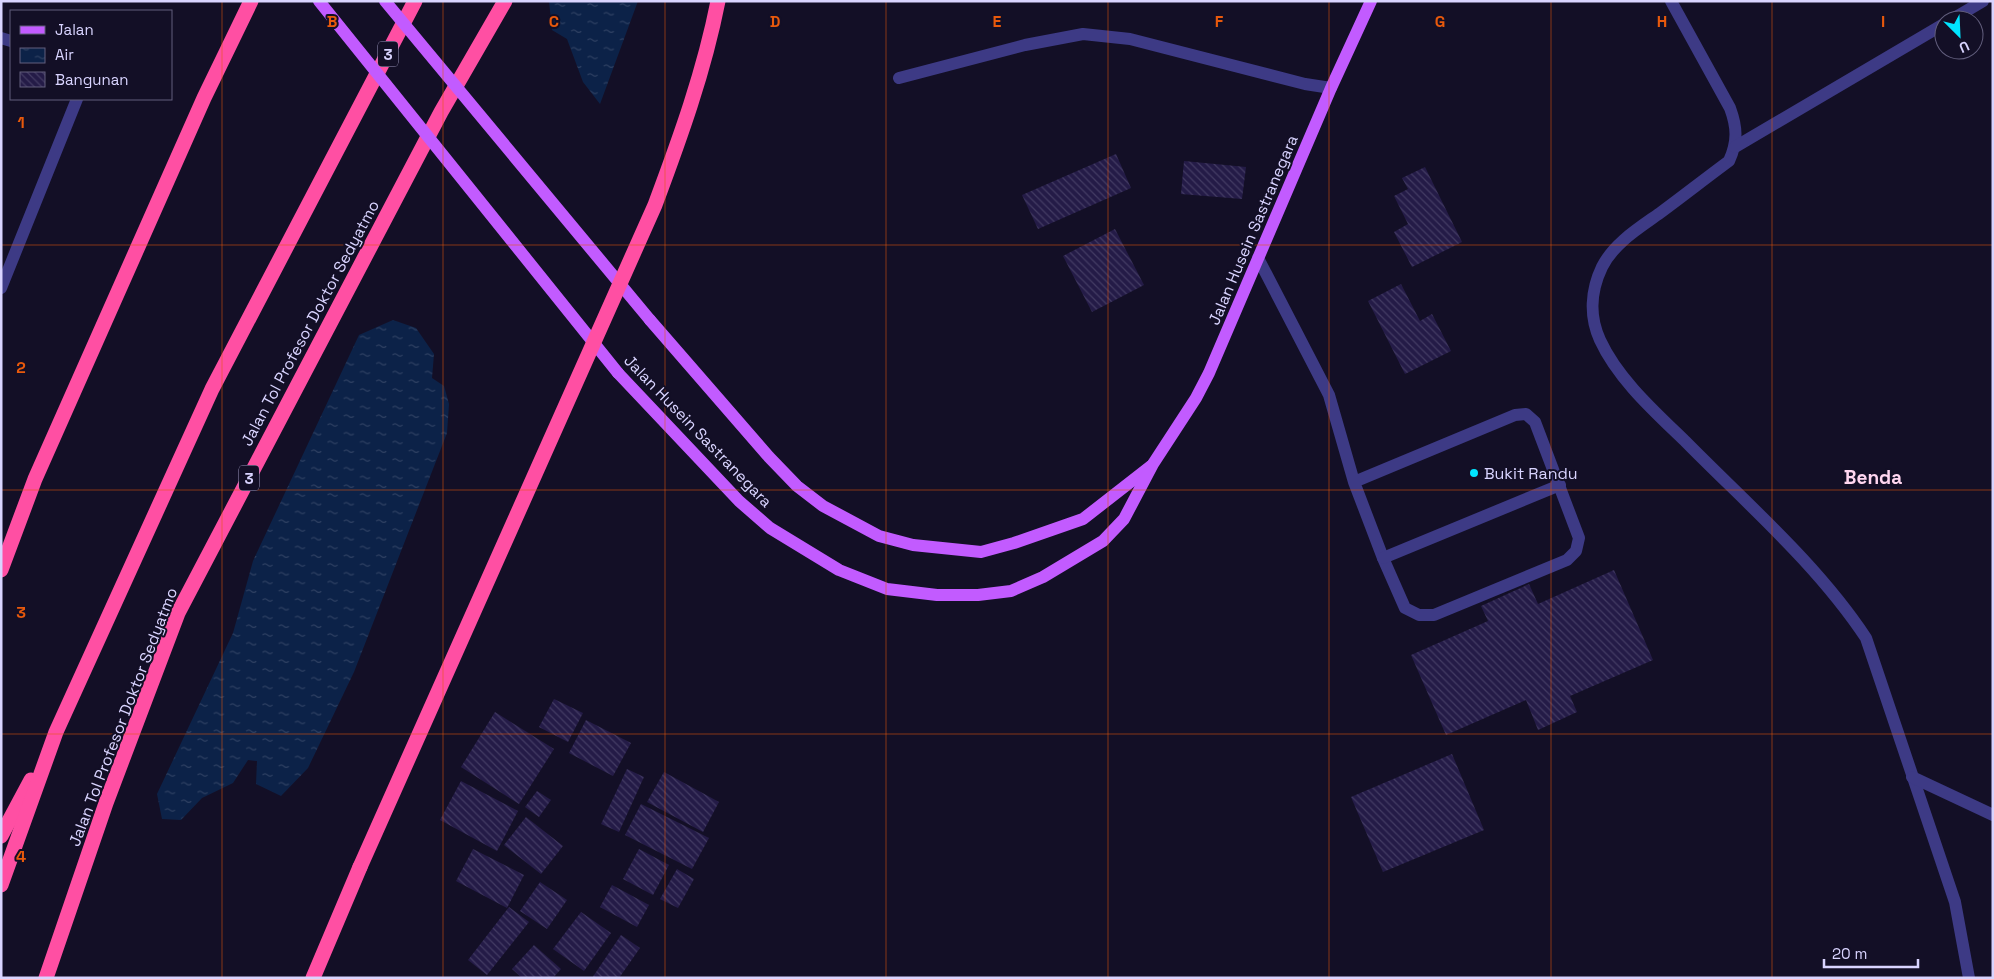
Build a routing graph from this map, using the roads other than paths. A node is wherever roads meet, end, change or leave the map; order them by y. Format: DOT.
graph roads {
  1 [pos="251,1"];
  2 [pos="320,1"];
  3 [pos="385,1"];
  4 [pos="416,1"];
  5 [pos="506,1"];
  6 [pos="718,1"];
  7 [pos="1371,1"];
  8 [pos="1671,1"];
  9 [pos="1983,1"];
  10 [pos="1968,10"];
  11 [pos="1934,30"];
  12 [pos="899,78"];
  13 [pos="1331,88"];
  14 [pos="77,100"];
  15 [pos="1735,147"];
  16 [pos="1258,258"];
  17 [pos="1,288"];
  18 [pos="1153,464"];
  19 [pos="1354,482"];
  20 [pos="1560,485"];
  21 [pos="1383,558"];
  22 [pos="1,570"];
  23 [pos="56,732"];
  24 [pos="1912,778"];
  25 [pos="1993,815"];
  26 [pos="1,836"];
  27 [pos="1,885"];
  28 [pos="46,978"];
  29 [pos="313,978"];
  30 [pos="1969,978"];
  1 -- 22 [label="highway"];
  2 -- 18 [label="main road, Jalan Husein Sastranegara, bridge"];
  3 -- 18 [label="main road, Jalan Husein Sastranegara, bridge"];
  4 -- 23 [label="highway, 3"];
  5 -- 28 [label="highway, Jalan Tol Profesor Doktor Sedyatmo / 3"];
  6 -- 29 [label="highway, bridge"];
  7 -- 13 [label="main road, Jalan Husein Sastranegara"];
  8 -- 15 [label="lane"];
  9 -- 10 [label="lane"];
  11 -- 15 [label="lane"];
  12 -- 13 [label="lane"];
  13 -- 16 [label="main road, Jalan Husein Sastranegara"];
  14 -- 17 [label="lane"];
  15 -- 24 [label="lane"];
  16 -- 18 [label="main road, Jalan Husein Sastranegara"];
  16 -- 19 [label="lane"];
  19 -- 20 [label="lane"];
  19 -- 21 [label="lane"];
  20 -- 21 [label="lane"];
  20 -- 21 [label="lane"];
  23 -- 26 [label="highway"];
  23 -- 27 [label="highway, 3"];
  24 -- 25 [label="lane"];
  24 -- 30 [label="lane"];
}
